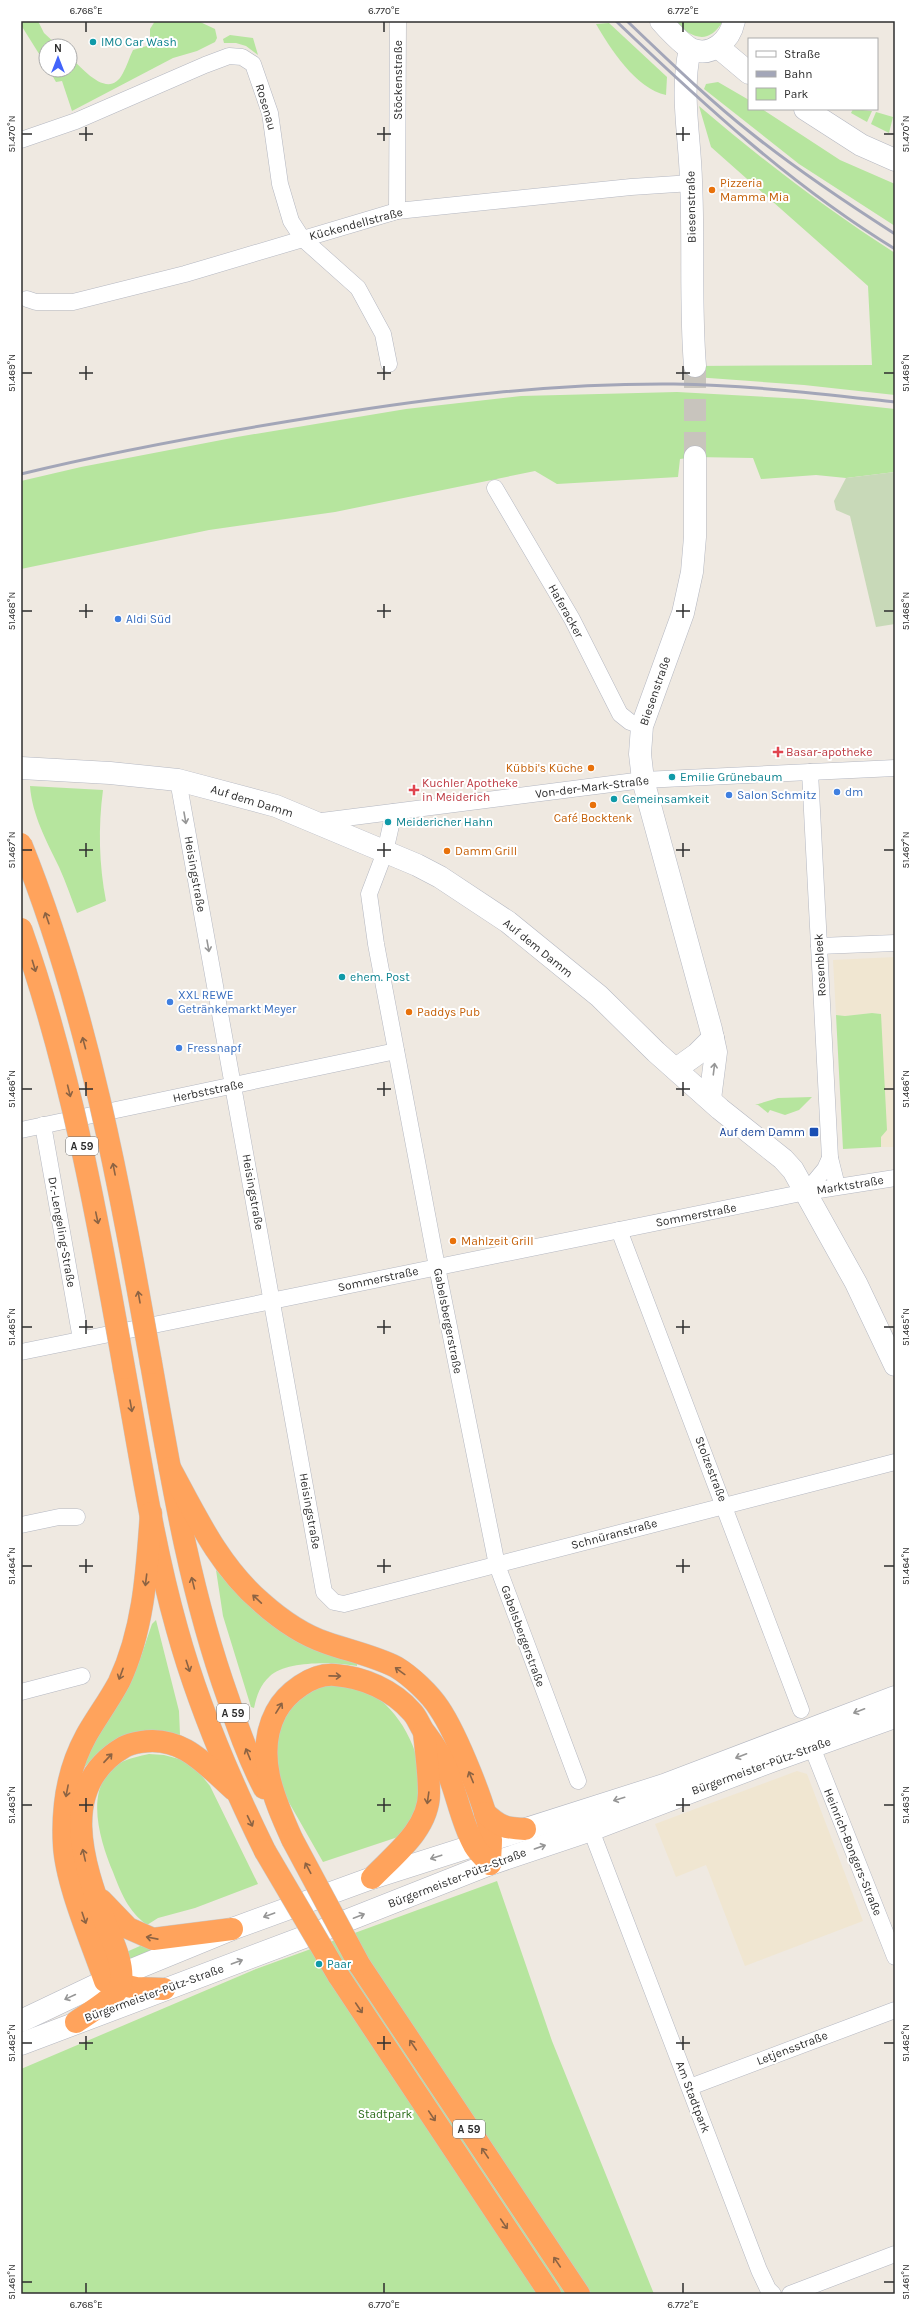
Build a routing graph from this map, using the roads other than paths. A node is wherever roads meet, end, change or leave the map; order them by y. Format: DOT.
graph roads {
  1 [pos="398,21"];
  2 [pos="661,21"];
  3 [pos="734,21"];
  4 [pos="718,47"];
  5 [pos="690,49"];
  6 [pos="748,72"];
  7 [pos="807,110"];
  8 [pos="21,140"];
  9 [pos="895,160"];
  10 [pos="692,183"];
  11 [pos="397,211"];
  12 [pos="302,238"];
  13 [pos="28,299"];
  14 [pos="389,364"];
  15 [pos="695,366"];
  16 [pos="695,457"];
  17 [pos="495,488"];
  18 [pos="642,726"];
  19 [pos="21,768"];
  20 [pos="895,768"];
  21 [pos="810,772"];
  22 [pos="178,780"];
  23 [pos="643,780"];
  24 [pos="394,812"];
  25 [pos="314,822"];
  26 [pos="21,844"];
  27 [pos="385,852"];
  28 [pos="21,929"];
  29 [pos="895,943"];
  30 [pos="818,946"];
  31 [pos="713,1038"];
  32 [pos="396,1051"];
  33 [pos="676,1069"];
  34 [pos="233,1085"];
  35 [pos="710,1099"];
  36 [pos="43,1125"];
  37 [pos="21,1130"];
  38 [pos="830,1158"];
  39 [pos="895,1178"];
  40 [pos="837,1186"];
  41 [pos="806,1192"];
  42 [pos="619,1230"];
  43 [pos="437,1267"];
  44 [pos="272,1301"];
  45 [pos="81,1339"];
  46 [pos="21,1352"];
  47 [pos="895,1365"];
  48 [pos="895,1462"];
  49 [pos="170,1468"];
  50 [pos="724,1505"];
  51 [pos="151,1513"];
  52 [pos="77,1517"];
  53 [pos="21,1525"];
  54 [pos="497,1565"];
  55 [pos="334,1602"];
  56 [pos="82,1676"];
  57 [pos="21,1692"];
  58 [pos="895,1697"];
  59 [pos="801,1710"];
  60 [pos="895,1717"];
  61 [pos="424,1731"];
  62 [pos="812,1747"];
  63 [pos="578,1781"];
  64 [pos="236,1792"];
  65 [pos="274,1799"];
  66 [pos="486,1813"];
  67 [pos="525,1829"];
  68 [pos="591,1830"];
  69 [pos="482,1842"];
  70 [pos="490,1864"];
  71 [pos="372,1878"];
  72 [pos="94,1893"];
  73 [pos="232,1929"];
  74 [pos="895,1957"];
  75 [pos="116,1980"];
  76 [pos="164,1989"];
  77 [pos="895,2010"];
  78 [pos="21,2021"];
  79 [pos="76,2022"];
  80 [pos="21,2044"];
  81 [pos="690,2087"];
  82 [pos="895,2254"];
  83 [pos="550,2294"];
  84 [pos="579,2294"];
  85 [pos="773,2294"];
  86 [pos="790,2294"];
  1 -- 11 [label="street, Stöckenstraße"];
  2 -- 5 [label="street"];
  3 -- 4 [label="street"];
  4 -- 5 [label="street"];
  4 -- 6 [label="street"];
  5 -- 10 [label="street, Biesenstraße"];
  7 -- 9 [label="street"];
  8 -- 12 [label="street, Rosenau"];
  10 -- 11 [label="street, Kückendellstraße"];
  10 -- 15 [label="street, Biesenstraße"];
  11 -- 12 [label="street, Kückendellstraße"];
  12 -- 13 [label="street, Kückendellstraße"];
  12 -- 14 [label="street, Rosenau"];
  16 -- 18 [label="street, Biesenstraße"];
  17 -- 18 [label="street, Haferacker"];
  18 -- 23 [label="street, Biesenstraße"];
  19 -- 22 [label="street, Auf dem Damm"];
  20 -- 21 [label="street, Von-der-Mark-Straße"];
  21 -- 23 [label="street, Von-der-Mark-Straße"];
  21 -- 30 [label="street, Rosenbleek"];
  22 -- 25 [label="street, Auf dem Damm"];
  22 -- 34 [label="street, Heisingstraße, one-way"];
  23 -- 24 [label="street, Von-der-Mark-Straße"];
  23 -- 31 [label="street, Biesenstraße"];
  24 -- 25 [label="street, Von-der-Mark-Straße"];
  24 -- 27 [label="street, Gabelsbergerstraße"];
  25 -- 27 [label="street, Auf dem Damm"];
  49 -- 26 [label="highway, A 59, one-way, bridge"];
  27 -- 32 [label="street, Gabelsbergerstraße"];
  27 -- 33 [label="street, Auf dem Damm"];
  28 -- 51 [label="highway, A 59, one-way, bridge"];
  29 -- 30 [label="street"];
  30 -- 38 [label="street, Rosenbleek"];
  31 -- 33 [label="street"];
  35 -- 31 [label="street, Biesenstraße, one-way"];
  32 -- 34 [label="street, Herbststraße"];
  32 -- 43 [label="street, Gabelsbergerstraße"];
  33 -- 35 [label="street, Auf dem Damm"];
  34 -- 36 [label="street, Herbststraße"];
  34 -- 44 [label="street, Heisingstraße"];
  35 -- 41 [label="street, Auf dem Damm"];
  36 -- 37 [label="street, Herbststraße"];
  36 -- 45 [label="street, Dr.-Lengeling-Straße"];
  38 -- 40 [label="street, Rosenbleek"];
  38 -- 41 [label="street"];
  39 -- 40 [label="street, Marktstraße"];
  40 -- 41 [label="street, Marktstraße"];
  41 -- 42 [label="street, Sommerstraße"];
  41 -- 47 [label="street, Auf dem Damm"];
  42 -- 43 [label="street, Sommerstraße"];
  42 -- 50 [label="street, Stolzestraße"];
  43 -- 44 [label="street, Sommerstraße"];
  43 -- 54 [label="street, Gabelsbergerstraße"];
  44 -- 45 [label="street, Sommerstraße"];
  44 -- 55 [label="street, Heisingstraße"];
  45 -- 46 [label="street, Sommerstraße"];
  48 -- 50 [label="street, Schnüranstraße"];
  65 -- 49 [label="highway, A 59, one-way"];
  66 -- 49 [label="highway, one-way"];
  50 -- 54 [label="street, Schnüranstraße"];
  50 -- 59 [label="street, Stolzestraße"];
  51 -- 64 [label="highway, A 59, one-way"];
  51 -- 75 [label="highway, one-way"];
  52 -- 53 [label="street"];
  54 -- 55 [label="street, Schnüranstraße"];
  54 -- 63 [label="street, Gabelsbergerstraße"];
  56 -- 57 [label="street"];
  58 -- 67 [label="street, Bürgermeister-Pütz-Straße, one-way"];
  60 -- 62 [label="street, Bürgermeister-Pütz-Straße"];
  65 -- 61 [label="highway, one-way"];
  61 -- 69 [label="highway"];
  61 -- 71 [label="highway, one-way"];
  62 -- 68 [label="street, Bürgermeister-Pütz-Straße"];
  62 -- 74 [label="street, Heinrich-Bongers-Straße"];
  72 -- 64 [label="highway, one-way"];
  64 -- 83 [label="highway, A 59, one-way, bridge"];
  84 -- 65 [label="highway, A 59, one-way, bridge"];
  66 -- 67 [label="highway"];
  66 -- 69 [label="highway"];
  67 -- 69 [label="street, Bürgermeister-Pütz-Straße"];
  70 -- 68 [label="street, Bürgermeister-Pütz-Straße, one-way"];
  68 -- 81 [label="street, Am Stadtpark"];
  69 -- 70 [label="highway"];
  69 -- 71 [label="street, Bürgermeister-Pütz-Straße, one-way"];
  76 -- 70 [label="street, Bürgermeister-Pütz-Straße, one-way"];
  71 -- 73 [label="street, Bürgermeister-Pütz-Straße, one-way"];
  73 -- 72 [label="highway, one-way"];
  72 -- 75 [label="highway"];
  73 -- 75 [label="street, Bürgermeister-Pütz-Straße"];
  75 -- 76 [label="highway"];
  75 -- 78 [label="street, Bürgermeister-Pütz-Straße, one-way"];
  75 -- 79 [label="highway"];
  76 -- 79 [label="street, Bürgermeister-Pütz-Straße"];
  77 -- 81 [label="street, Letjensstraße"];
  79 -- 80 [label="street, Bürgermeister-Pütz-Straße"];
  81 -- 85 [label="street, Am Stadtpark"];
  82 -- 86 [label="street"];
}
